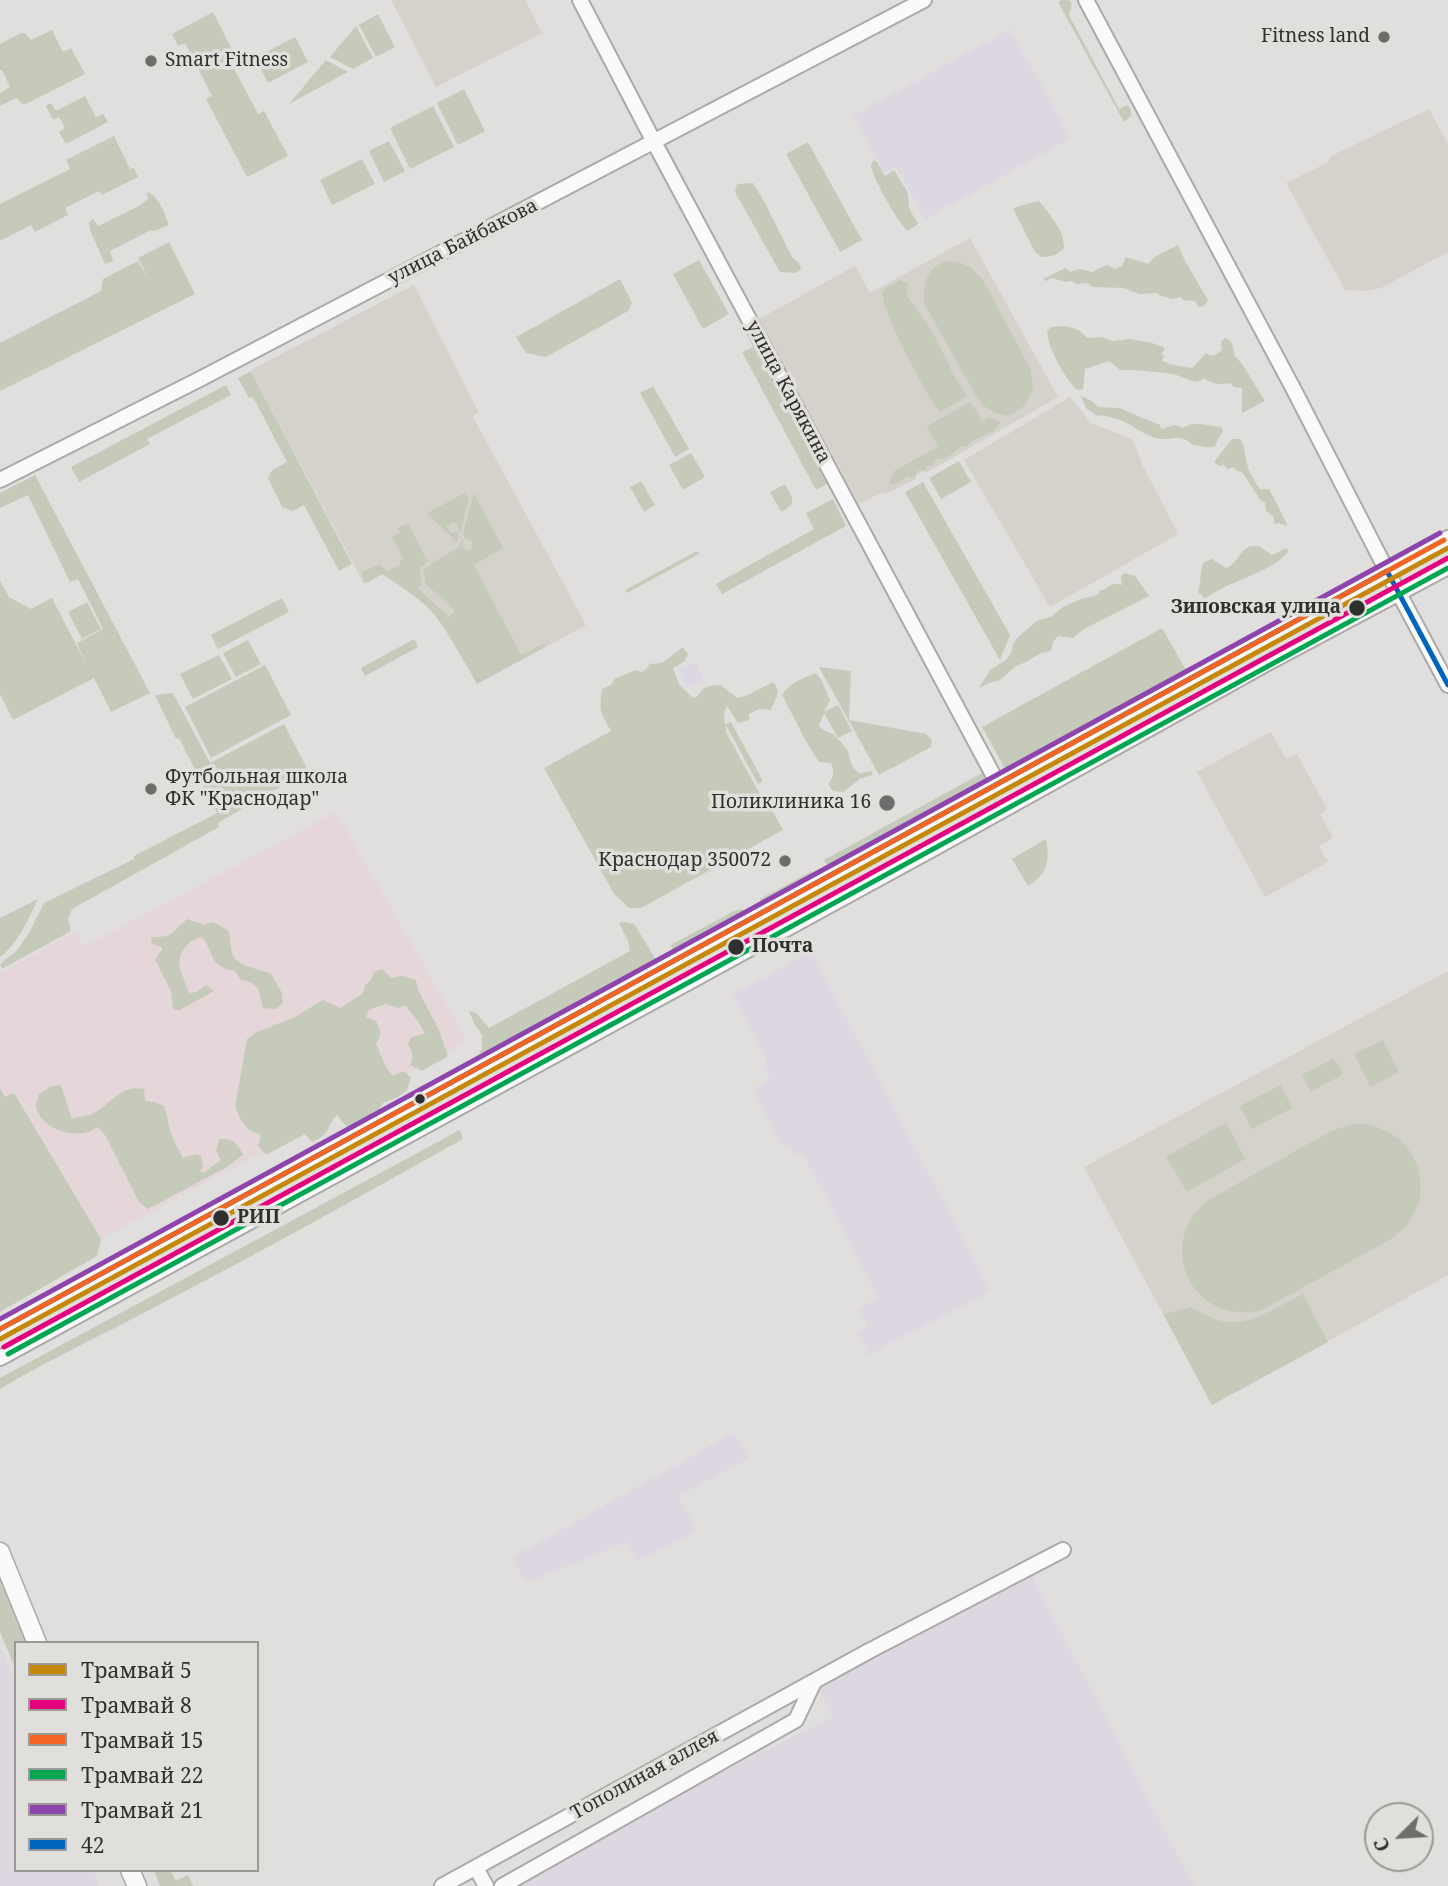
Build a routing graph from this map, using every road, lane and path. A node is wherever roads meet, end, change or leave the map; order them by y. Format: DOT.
graph roads {
  1 [pos="580,0"];
  2 [pos="924,0"];
  3 [pos="1086,0"];
  4 [pos="654,142"];
  5 [pos="0,480"];
  6 [pos="1448,538"];
  7 [pos="1448,567"];
  8 [pos="1387,571"];
  9 [pos="1399,593"];
  10 [pos="1448,685"];
  11 [pos="1074,743"];
  12 [pos="1085,765"];
  13 [pos="998,784"];
  14 [pos="943,814"];
  15 [pos="927,823"];
  16 [pos="955,836"];
  17 [pos="938,846"];
  18 [pos="679,958"];
  19 [pos="662,967"];
  20 [pos="690,981"];
  21 [pos="674,990"];
  22 [pos="119,1264"];
  23 [pos="101,1274"];
  24 [pos="131,1287"];
  25 [pos="113,1296"];
  26 [pos="0,1329"];
  27 [pos="0,1358"];
  28 [pos="1063,1550"];
  29 [pos="0,1552"];
  30 [pos="36,1641"];
  31 [pos="814,1682"];
  32 [pos="476,1868"];
  33 [pos="442,1886"];
  34 [pos="486,1886"];
  35 [pos="502,1886"];
  1 -- 4 [label="street, улица Карякина"];
  2 -- 4 [label="street, улица Байбакова"];
  3 -- 8 [label="street"];
  4 -- 5 [label="street, улица Байбакова"];
  4 -- 13 [label="street, улица Карякина"];
  6 -- 8 [label="street"];
  7 -- 9 [label="street"];
  8 -- 9 [label="street"];
  8 -- 11 [label="street"];
  9 -- 10 [label="street"];
  9 -- 12 [label="street"];
  11 -- 12 [label="street"];
  11 -- 13 [label="street"];
  12 -- 16 [label="street"];
  13 -- 14 [label="street"];
  14 -- 15 [label="street"];
  14 -- 16 [label="street"];
  15 -- 17 [label="street"];
  15 -- 18 [label="street"];
  16 -- 17 [label="street"];
  17 -- 20 [label="street"];
  18 -- 19 [label="street"];
  18 -- 20 [label="street"];
  19 -- 21 [label="street"];
  19 -- 22 [label="street"];
  20 -- 21 [label="street"];
  21 -- 24 [label="street"];
  22 -- 23 [label="street"];
  22 -- 24 [label="street"];
  23 -- 25 [label="street"];
  23 -- 26 [label="street"];
  24 -- 25 [label="street"];
  25 -- 27 [label="street"];
  28 -- 31 [label="street, Тополиная аллея"];
  29 -- 30 [label="main road"];
  31 -- 32 [label="street, Тополиная аллея"];
  31 -- 35 [label="street, Тополиная аллея"];
  32 -- 33 [label="street, Тополиная аллея"];
  32 -- 34 [label="street"];
}
